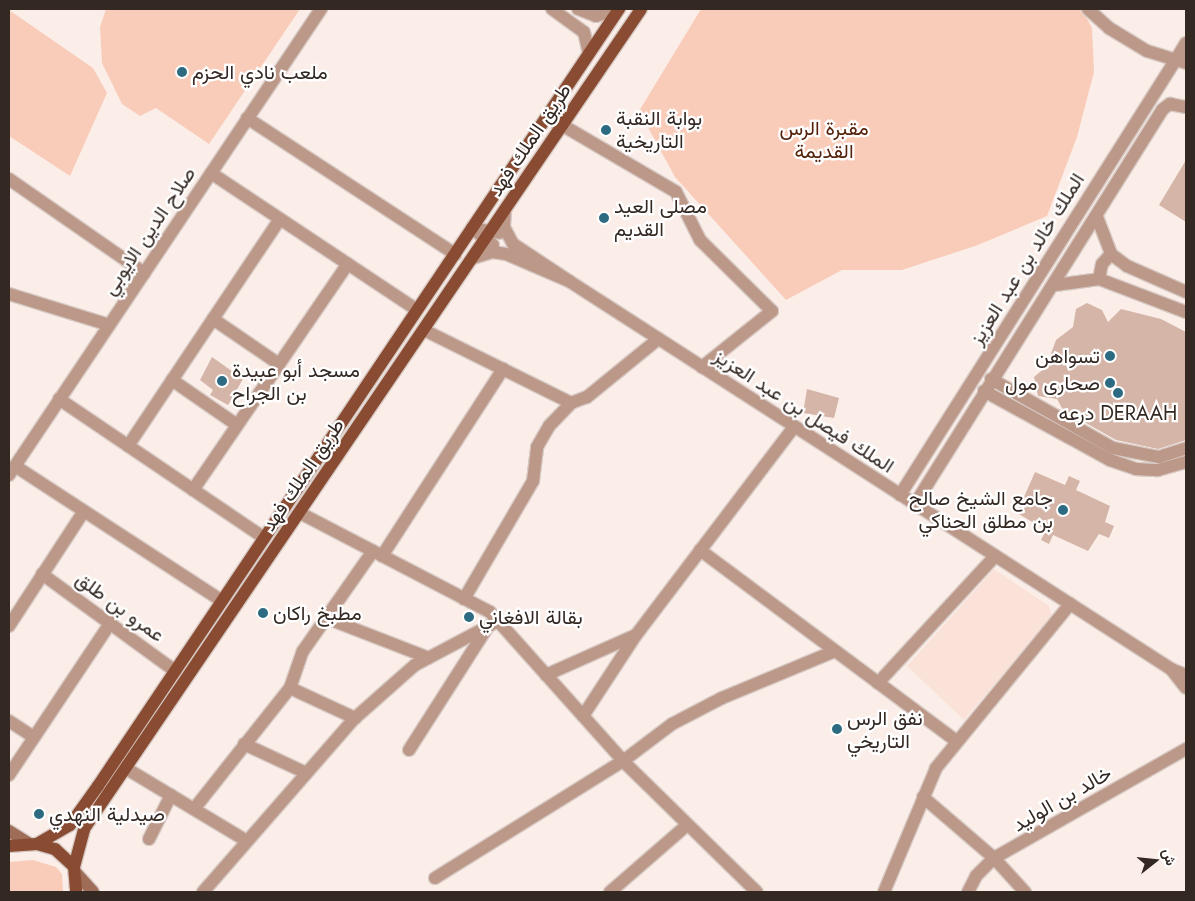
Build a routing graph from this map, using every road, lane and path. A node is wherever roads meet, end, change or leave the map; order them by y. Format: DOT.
graph roads {
  1 [pos="321,9"];
  2 [pos="552,9"];
  3 [pos="578,9"];
  4 [pos="615,9"];
  5 [pos="619,9"];
  6 [pos="641,9"];
  7 [pos="1093,11"];
  8 [pos="1186,43"];
  9 [pos="589,53"];
  10 [pos="1181,62"];
  11 [pos="1186,107"];
  12 [pos="248,118"];
  13 [pos="562,126"];
  14 [pos="211,173"];
  15 [pos="9,179"];
  16 [pos="505,210"];
  17 [pos="1097,217"];
  18 [pos="280,219"];
  19 [pos="472,228"];
  20 [pos="507,234"];
  21 [pos="488,235"];
  22 [pos="455,254"];
  23 [pos="506,254"];
  24 [pos="1112,254"];
  25 [pos="473,258"];
  26 [pos="348,264"];
  27 [pos="144,273"];
  28 [pos="1099,279"];
  29 [pos="569,281"];
  30 [pos="1056,285"];
  31 [pos="1186,292"];
  32 [pos="9,295"];
  33 [pos="417,310"];
  34 [pos="1186,312"];
  35 [pos="213,319"];
  36 [pos="109,326"];
  37 [pos="424,330"];
  38 [pos="658,339"];
  39 [pos="280,364"];
  40 [pos="702,367"];
  41 [pos="503,369"];
  42 [pos="991,379"];
  43 [pos="172,380"];
  44 [pos="984,390"];
  45 [pos="60,399"];
  46 [pos="571,403"];
  47 [pos="237,425"];
  48 [pos="794,427"];
  49 [pos="128,446"];
  50 [pos="1186,448"];
  51 [pos="1186,462"];
  52 [pos="12,470"];
  53 [pos="193,490"];
  54 [pos="900,495"];
  55 [pos="915,504"];
  56 [pos="84,511"];
  57 [pos="300,513"];
  58 [pos="264,538"];
  59 [pos="700,550"];
  60 [pos="378,553"];
  61 [pos="995,556"];
  62 [pos="42,574"];
  63 [pos="464,598"];
  64 [pos="222,601"];
  65 [pos="1070,604"];
  66 [pos="326,618"];
  67 [pos="111,622"];
  68 [pos="493,624"];
  69 [pos="9,626"];
  70 [pos="636,635"];
  71 [pos="835,651"];
  72 [pos="429,658"];
  73 [pos="1171,669"];
  74 [pos="176,671"];
  75 [pos="546,675"];
  76 [pos="1186,675"];
  77 [pos="878,683"];
  78 [pos="290,688"];
  79 [pos="1186,688"];
  80 [pos="583,716"];
  81 [pos="355,718"];
  82 [pos="9,721"];
  83 [pos="32,736"];
  84 [pos="956,741"];
  85 [pos="244,744"];
  86 [pos="1186,749"];
  87 [pos="409,750"];
  88 [pos="623,761"];
  89 [pos="127,769"];
  90 [pos="304,772"];
  91 [pos="9,775"];
  92 [pos="171,796"];
  93 [pos="923,798"];
  94 [pos="194,809"];
  95 [pos="686,826"];
  96 [pos="9,831"];
  97 [pos="148,838"];
  98 [pos="247,841"];
  99 [pos="34,844"];
  100 [pos="9,846"];
  101 [pos="994,858"];
  102 [pos="75,870"];
  103 [pos="435,878"];
  104 [pos="76,892"];
  105 [pos="93,892"];
  106 [pos="203,892"];
  107 [pos="610,892"];
  108 [pos="757,892"];
  109 [pos="884,892"];
  110 [pos="968,892"];
  111 [pos="1025,892"];
  1 -- 12 [label="street, صلاح الدين الايوبي"];
  2 -- 9 [label="street"];
  3 -- 4 [label="street"];
  5 -- 9 [label="main road, طريق الملك فهد"];
  6 -- 13 [label="main road, طريق الملك فهد"];
  7 -- 10 [label="street"];
  8 -- 10 [label="street, الملك خالد بن عبد العزيز"];
  9 -- 19 [label="main road, طريق الملك فهد"];
  10 -- 54 [label="street, الملك خالد بن عبد العزيز"];
  11 -- 17 [label="street, الملك خالد بن عبد العزيز"];
  12 -- 14 [label="street, صلاح الدين الايوبي"];
  12 -- 22 [label="street"];
  13 -- 16 [label="main road, طريق الملك فهد"];
  13 -- 40 [label="street"];
  14 -- 18 [label="street"];
  14 -- 27 [label="street, صلاح الدين الايوبي"];
  15 -- 27 [label="street"];
  16 -- 20 [label="street"];
  16 -- 21 [label="main road, طريق الملك فهد"];
  17 -- 24 [label="street"];
  17 -- 30 [label="street, الملك خالد بن عبد العزيز"];
  18 -- 26 [label="street"];
  18 -- 35 [label="street"];
  19 -- 21 [label="street"];
  19 -- 22 [label="main road, طريق الملك فهد"];
  20 -- 21 [label="street"];
  20 -- 29 [label="street"];
  21 -- 23 [label="street"];
  21 -- 25 [label="main road, طريق الملك فهد"];
  22 -- 33 [label="main road, طريق الملك فهد"];
  23 -- 25 [label="street"];
  23 -- 29 [label="street"];
  24 -- 28 [label="street"];
  24 -- 31 [label="street"];
  25 -- 37 [label="main road, طريق الملك فهد"];
  26 -- 33 [label="street"];
  26 -- 39 [label="street"];
  27 -- 36 [label="street, صلاح الدين الايوبي"];
  28 -- 30 [label="street"];
  28 -- 34 [label="street"];
  29 -- 38 [label="street, الملك فيصل بن عبد العزيز"];
  30 -- 42 [label="street, الملك خالد بن عبد العزيز"];
  32 -- 36 [label="street"];
  33 -- 58 [label="main road, طريق الملك فهد"];
  35 -- 39 [label="street"];
  35 -- 43 [label="street"];
  36 -- 45 [label="street, صلاح الدين الايوبي"];
  37 -- 41 [label="street"];
  37 -- 57 [label="main road, طريق الملك فهد"];
  38 -- 40 [label="street, الملك فيصل بن عبد العزيز"];
  38 -- 46 [label="street"];
  39 -- 47 [label="street"];
  40 -- 48 [label="street, الملك فيصل بن عبد العزيز"];
  41 -- 46 [label="street"];
  41 -- 60 [label="street"];
  42 -- 44 [label="street, الملك خالد بن عبد العزيز"];
  42 -- 50 [label="street"];
  43 -- 47 [label="street"];
  43 -- 49 [label="street"];
  44 -- 51 [label="street"];
  44 -- 55 [label="street, الملك خالد بن عبد العزيز"];
  45 -- 49 [label="street"];
  45 -- 52 [label="street, صلاح الدين الايوبي"];
  46 -- 63 [label="street"];
  47 -- 53 [label="street"];
  48 -- 54 [label="street, الملك فيصل بن عبد العزيز"];
  48 -- 59 [label="street"];
  49 -- 53 [label="street"];
  52 -- 56 [label="street"];
  53 -- 58 [label="street"];
  54 -- 55 [label="street, الملك فيصل بن عبد العزيز"];
  55 -- 61 [label="street, الملك فيصل بن عبد العزيز"];
  56 -- 62 [label="street"];
  56 -- 64 [label="street"];
  57 -- 60 [label="street"];
  57 -- 89 [label="main road, طريق الملك فهد"];
  58 -- 64 [label="main road, طريق الملك فهد"];
  59 -- 70 [label="street"];
  59 -- 71 [label="street"];
  60 -- 63 [label="street"];
  60 -- 66 [label="street"];
  61 -- 65 [label="street, الملك فيصل بن عبد العزيز"];
  61 -- 77 [label="street"];
  62 -- 67 [label="street, عمرو بن طلق"];
  62 -- 69 [label="street"];
  63 -- 68 [label="street"];
  64 -- 74 [label="main road, طريق الملك فهد"];
  65 -- 73 [label="street, الملك فيصل بن عبد العزيز"];
  65 -- 84 [label="street"];
  66 -- 72 [label="street"];
  66 -- 78 [label="street"];
  67 -- 74 [label="street, عمرو بن طلق"];
  67 -- 83 [label="street"];
  68 -- 72 [label="street"];
  68 -- 75 [label="street"];
  68 -- 87 [label="street"];
  70 -- 75 [label="street"];
  70 -- 80 [label="street"];
  71 -- 77 [label="street"];
  71 -- 88 [label="street"];
  72 -- 81 [label="street"];
  73 -- 76 [label="street, الملك فيصل بن عبد العزيز"];
  73 -- 79 [label="street, الملك فيصل بن عبد العزيز"];
  74 -- 99 [label="main road, طريق الملك فهد"];
  75 -- 80 [label="street"];
  77 -- 84 [label="street"];
  78 -- 81 [label="street"];
  78 -- 85 [label="street"];
  80 -- 88 [label="street"];
  81 -- 90 [label="street"];
  82 -- 83 [label="street"];
  83 -- 91 [label="street"];
  84 -- 93 [label="street"];
  85 -- 90 [label="street"];
  85 -- 94 [label="street"];
  86 -- 101 [label="street, خالد بن الوليد"];
  88 -- 95 [label="street"];
  88 -- 103 [label="street"];
  89 -- 92 [label="street"];
  89 -- 102 [label="main road, طريق الملك فهد"];
  90 -- 98 [label="street"];
  92 -- 94 [label="street"];
  92 -- 97 [label="street"];
  93 -- 101 [label="street"];
  93 -- 109 [label="street"];
  94 -- 98 [label="street"];
  95 -- 107 [label="street"];
  95 -- 108 [label="street"];
  96 -- 99 [label="main road"];
  98 -- 106 [label="street"];
  99 -- 100 [label="main road"];
  99 -- 102 [label="main road"];
  101 -- 110 [label="street, خالد بن الوليد"];
  101 -- 111 [label="street"];
  102 -- 104 [label="main road, طريق الملك فهد"];
  102 -- 105 [label="main road"];
}
